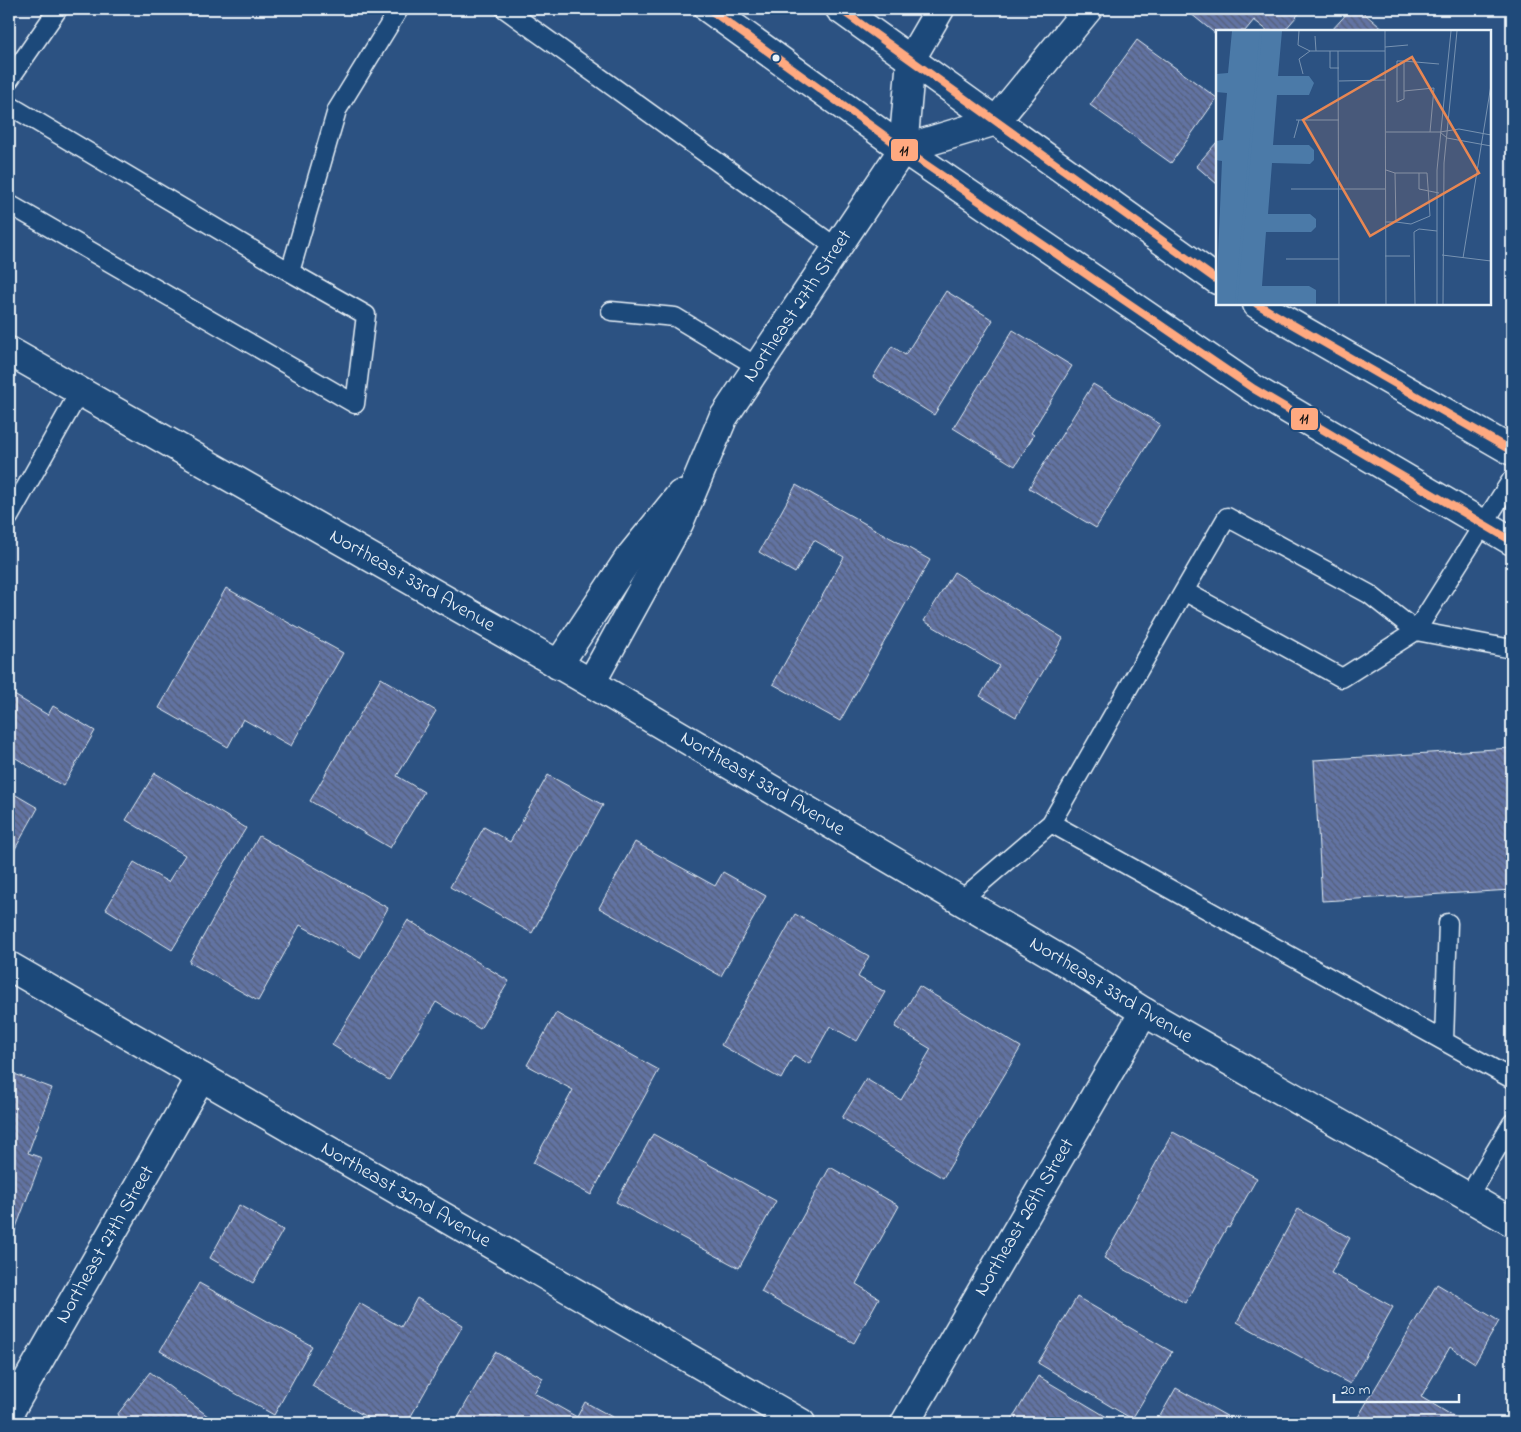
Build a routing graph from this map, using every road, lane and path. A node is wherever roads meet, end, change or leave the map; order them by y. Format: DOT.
graph roads {
  1 [pos="58,9"];
  2 [pos="399,9"];
  3 [pos="505,9"];
  4 [pos="708,9"];
  5 [pos="840,9"];
  6 [pos="940,9"];
  7 [pos="1088,9"];
  8 [pos="911,59"];
  9 [pos="9,80"];
  10 [pos="9,105"];
  11 [pos="996,121"];
  12 [pos="903,149"];
  13 [pos="9,204"];
  14 [pos="837,248"];
  15 [pos="290,272"];
  16 [pos="1216,279"];
  17 [pos="1259,305"];
  18 [pos="611,311"];
  19 [pos="9,350"];
  20 [pos="758,367"];
  21 [pos="80,391"];
  22 [pos="1512,451"];
  23 [pos="702,469"];
  24 [pos="1512,480"];
  25 [pos="9,517"];
  26 [pos="1483,524"];
  27 [pos="1512,541"];
  28 [pos="1184,591"];
  29 [pos="1416,631"];
  30 [pos="1512,649"];
  31 [pos="558,665"];
  32 [pos="591,683"];
  33 [pos="1051,823"];
  34 [pos="960,900"];
  35 [pos="1448,923"];
  36 [pos="9,966"];
  37 [pos="1144,1012"];
  38 [pos="1444,1042"];
  39 [pos="201,1077"];
  40 [pos="1512,1080"];
  41 [pos="1512,1123"];
  42 [pos="1468,1197"];
  43 [pos="1512,1222"];
  44 [pos="9,1413"];
  45 [pos="801,1423"];
  46 [pos="905,1423"];
  1 -- 9 [label="lane"];
  2 -- 15 [label="lane"];
  3 -- 14 [label="lane"];
  4 -- 12 [label="street"];
  5 -- 8 [label="street"];
  6 -- 8 [label="street, Northeast 27th Street"];
  7 -- 11 [label="street"];
  8 -- 11 [label="street"];
  8 -- 12 [label="street, Northeast 27th Street"];
  10 -- 15 [label="lane"];
  11 -- 12 [label="street"];
  11 -- 16 [label="street"];
  12 -- 14 [label="street, Northeast 27th Street"];
  12 -- 26 [label="street"];
  13 -- 15 [label="lane"];
  14 -- 20 [label="street, Northeast 27th Street"];
  17 -- 22 [label="street"];
  18 -- 20 [label="lane"];
  19 -- 21 [label="street, Northeast 33rd Avenue"];
  20 -- 23 [label="street, Northeast 27th Street"];
  21 -- 25 [label="lane"];
  21 -- 31 [label="street, Northeast 33rd Avenue"];
  23 -- 31 [label="street, Northeast 27th Street"];
  23 -- 32 [label="street, Northeast 27th Street"];
  24 -- 26 [label="lane"];
  26 -- 27 [label="street"];
  26 -- 29 [label="lane"];
  28 -- 29 [label="lane"];
  28 -- 29 [label="lane"];
  28 -- 33 [label="lane"];
  29 -- 30 [label="lane"];
  31 -- 32 [label="street, Northeast 33rd Avenue"];
  32 -- 34 [label="street, Northeast 33rd Avenue"];
  33 -- 34 [label="lane"];
  33 -- 38 [label="lane"];
  34 -- 37 [label="street, Northeast 33rd Avenue"];
  35 -- 38 [label="lane"];
  36 -- 39 [label="street, Northeast 32nd Avenue"];
  37 -- 42 [label="street, Northeast 33rd Avenue"];
  37 -- 46 [label="street, Northeast 26th Street"];
  38 -- 40 [label="lane"];
  39 -- 44 [label="street, Northeast 27th Street"];
  39 -- 45 [label="street, Northeast 32nd Avenue"];
  41 -- 42 [label="lane"];
  42 -- 43 [label="street, Northeast 33rd Avenue"];
}
